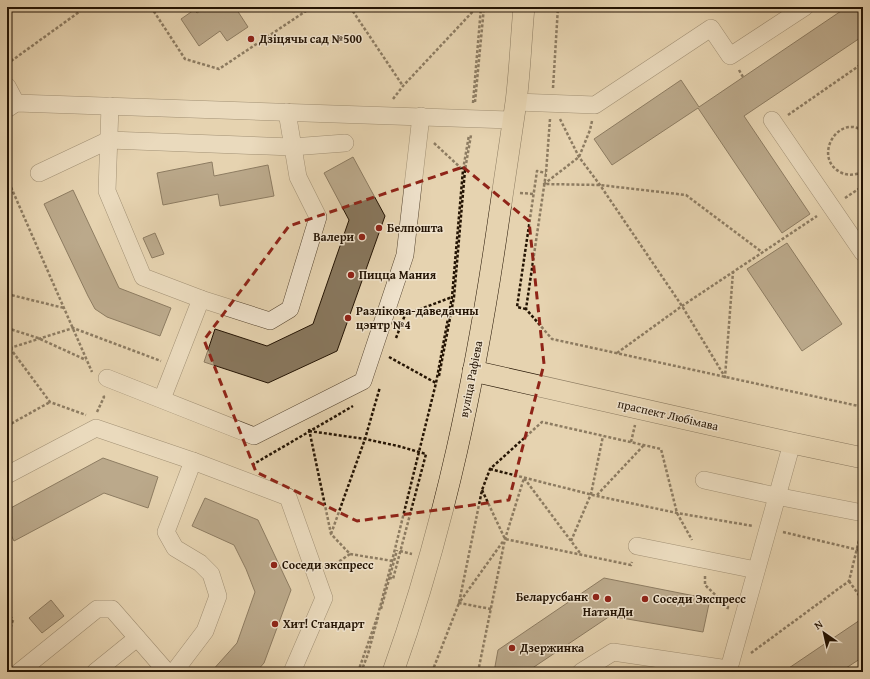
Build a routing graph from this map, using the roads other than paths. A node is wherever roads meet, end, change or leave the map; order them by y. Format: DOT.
graph roads {
  1 [pos="524,7"];
  2 [pos="805,7"];
  3 [pos="7,86"];
  4 [pos="12,106"];
  5 [pos="110,106"];
  6 [pos="514,111"];
  7 [pos="287,112"];
  8 [pos="420,122"];
  9 [pos="774,122"];
  10 [pos="109,140"];
  11 [pos="345,143"];
  12 [pos="292,147"];
  13 [pos="39,173"];
  14 [pos="863,253"];
  15 [pos="201,298"];
  16 [pos="473,371"];
  17 [pos="100,380"];
  18 [pos="162,399"];
  19 [pos="792,443"];
  20 [pos="863,458"];
  21 [pos="193,461"];
  22 [pos="7,474"];
  23 [pos="704,480"];
  24 [pos="776,496"];
  25 [pos="863,513"];
  26 [pos="637,546"];
  27 [pos="756,570"];
  28 [pos="137,638"];
  29 [pos="728,671"];
  30 [pos="19,672"];
  31 [pos="96,672"];
  32 [pos="167,672"];
  33 [pos="174,672"];
  34 [pos="292,672"];
  35 [pos="393,672"];
  36 [pos="581,672"];
  1 -- 6 [label="main road, вуліца Рафіева"];
  2 -- 6 [label="lane"];
  3 -- 4 [label="lane"];
  4 -- 5 [label="lane"];
  5 -- 7 [label="lane"];
  5 -- 10 [label="lane"];
  6 -- 8 [label="lane"];
  6 -- 16 [label="main road, вуліца Рафіева"];
  7 -- 8 [label="lane"];
  7 -- 12 [label="lane"];
  8 -- 18 [label="lane"];
  9 -- 14 [label="lane"];
  10 -- 12 [label="lane"];
  10 -- 13 [label="lane"];
  10 -- 15 [label="lane"];
  11 -- 12 [label="lane"];
  12 -- 15 [label="lane"];
  15 -- 18 [label="lane"];
  16 -- 19 [label="main road, праспект Любімава"];
  16 -- 35 [label="main road, вуліца Рафіева"];
  17 -- 18 [label="lane"];
  19 -- 20 [label="main road, праспект Любімава"];
  19 -- 24 [label="lane"];
  21 -- 22 [label="lane"];
  21 -- 33 [label="lane"];
  21 -- 34 [label="lane"];
  23 -- 24 [label="lane"];
  24 -- 25 [label="lane"];
  24 -- 27 [label="lane"];
  26 -- 27 [label="lane"];
  27 -- 29 [label="lane"];
  28 -- 30 [label="lane"];
  28 -- 31 [label="lane"];
  28 -- 32 [label="lane"];
  29 -- 36 [label="lane"];
}
